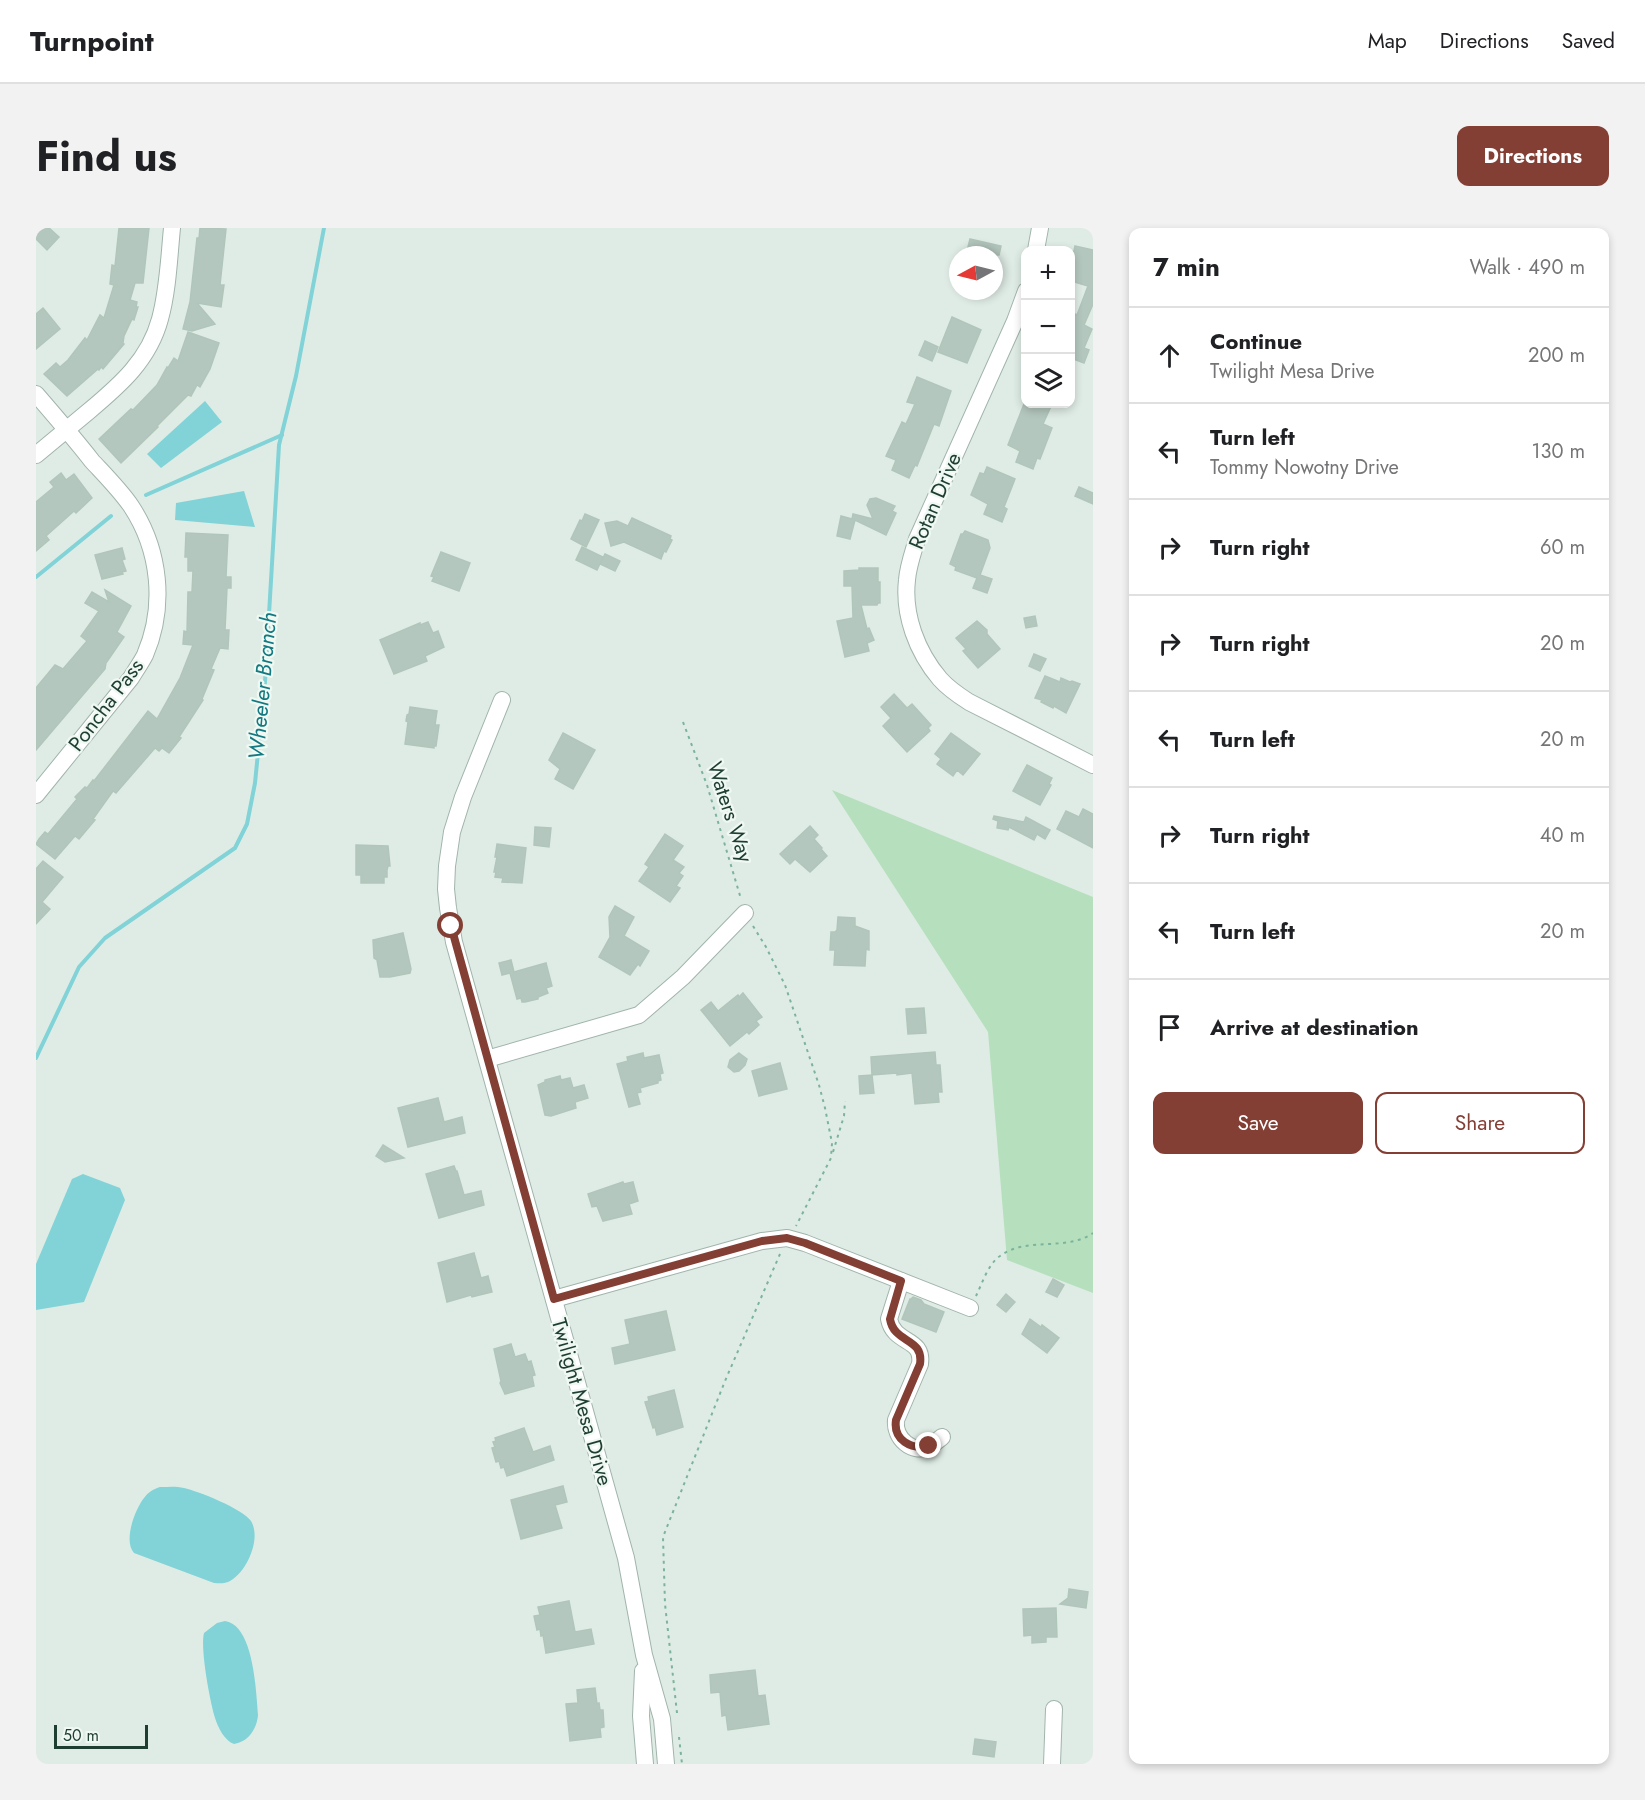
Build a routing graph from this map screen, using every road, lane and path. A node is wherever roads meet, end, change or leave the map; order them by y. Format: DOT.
graph roads {
  1 [pos="172,228"];
  2 [pos="1040,228"];
  3 [pos="1037,246"];
  4 [pos="1023,300"];
  5 [pos="36,394"];
  6 [pos="66,430"];
  7 [pos="36,455"];
  8 [pos="502,700"];
  9 [pos="683,722"];
  10 [pos="1093,765"];
  11 [pos="36,795"];
  12 [pos="746,913"];
  13 [pos="487,1059"];
  14 [pos="845,1101"];
  15 [pos="831,1158"];
  16 [pos="1093,1233"];
  17 [pos="787,1238"];
  18 [pos="901,1281"];
  19 [pos="554,1299"];
  20 [pos="970,1308"];
  21 [pos="942,1437"];
  22 [pos="644,1655"];
  23 [pos="1054,1709"];
  24 [pos="677,1718"];
  25 [pos="679,1730"];
  26 [pos="645,1764"];
  27 [pos="666,1764"];
  28 [pos="682,1764"];
  29 [pos="1052,1764"];
  1 -- 6 [label="street"];
  2 -- 3 [label="street"];
  4 -- 10 [label="street, Rotan Drive"];
  5 -- 6 [label="street, Poncha Pass"];
  6 -- 7 [label="street"];
  6 -- 11 [label="street, Poncha Pass"];
  8 -- 13 [label="street, Twilight Mesa Drive"];
  9 -- 12 [label="path, Waters Way"];
  12 -- 13 [label="street"];
  12 -- 15 [label="path, Waters Way"];
  13 -- 19 [label="street, Twilight Mesa Drive"];
  14 -- 15 [label="path"];
  15 -- 17 [label="path"];
  16 -- 20 [label="path"];
  17 -- 18 [label="street"];
  17 -- 19 [label="street"];
  17 -- 24 [label="path"];
  18 -- 20 [label="street"];
  18 -- 21 [label="street"];
  19 -- 22 [label="street, Twilight Mesa Drive"];
  22 -- 26 [label="street, Twilight Mesa Drive"];
  22 -- 27 [label="street, Twilight Mesa Drive"];
  23 -- 29 [label="street"];
  25 -- 28 [label="path"];
}
